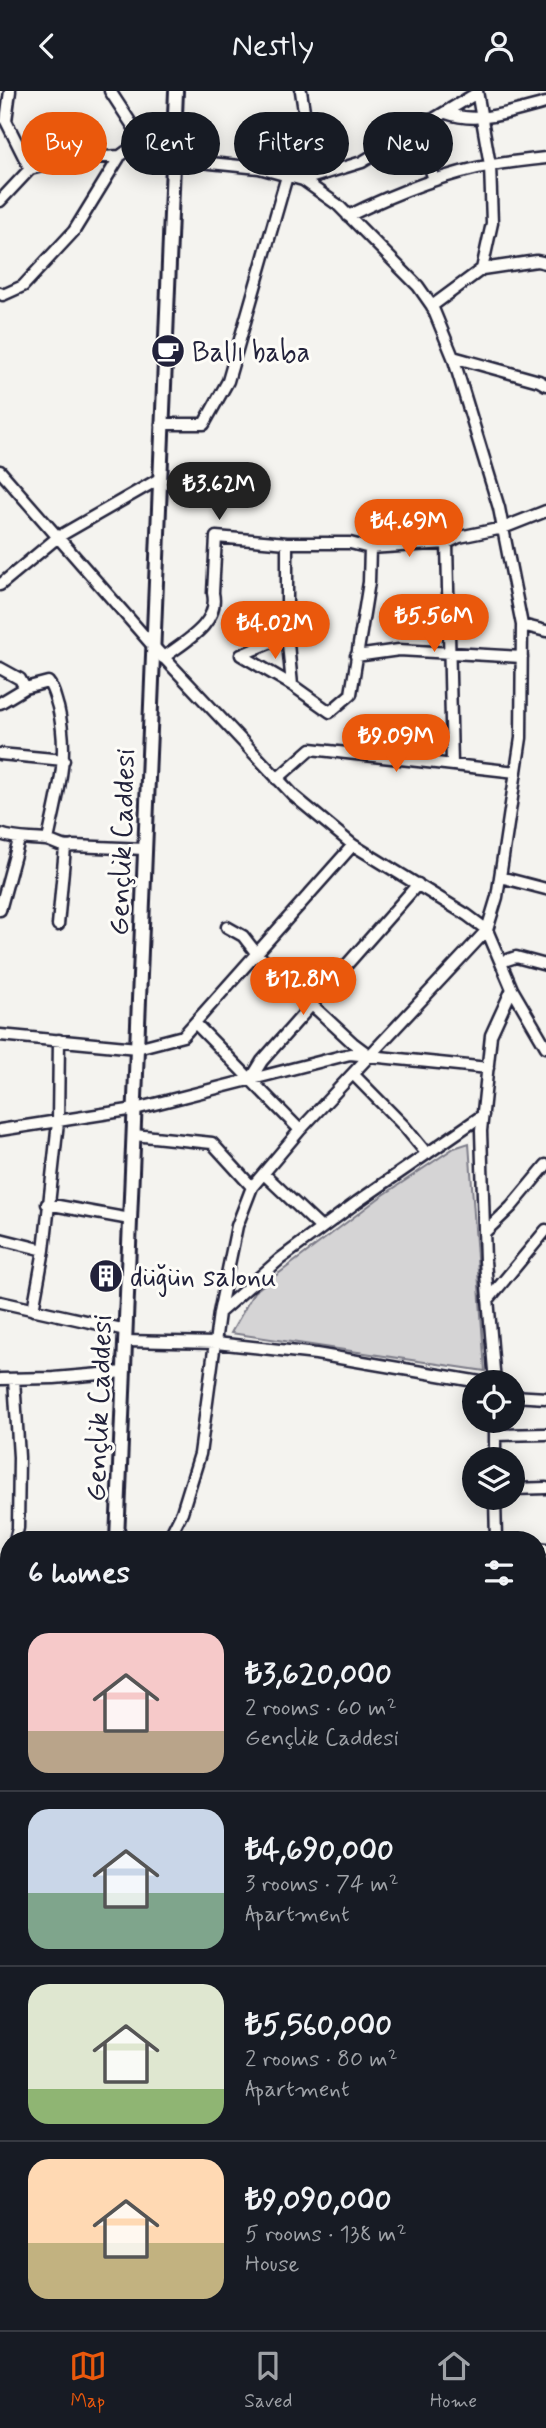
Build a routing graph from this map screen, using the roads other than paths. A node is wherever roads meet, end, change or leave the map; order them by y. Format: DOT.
graph roads {
  1 [pos="10,91"];
  2 [pos="110,91"];
  3 [pos="176,91"];
  4 [pos="301,91"];
  5 [pos="477,92"];
  6 [pos="546,103"];
  7 [pos="124,112"];
  8 [pos="175,112"];
  9 [pos="447,112"];
  10 [pos="453,116"];
  11 [pos="482,119"];
  12 [pos="21,151"];
  13 [pos="120,156"];
  14 [pos="107,157"];
  15 [pos="546,158"];
  16 [pos="220,161"];
  17 [pos="363,161"];
  18 [pos="490,165"];
  19 [pos="24,175"];
  20 [pos="171,175"];
  21 [pos="432,175"];
  22 [pos="288,176"];
  23 [pos="314,176"];
  24 [pos="303,180"];
  25 [pos="434,180"];
  26 [pos="0,201"];
  27 [pos="348,216"];
  28 [pos="546,263"];
  29 [pos="482,269"];
  30 [pos="0,293"];
  31 [pos="432,306"];
  32 [pos="453,357"];
  33 [pos="544,381"];
  34 [pos="161,424"];
  35 [pos="0,471"];
  36 [pos="159,479"];
  37 [pos="546,511"];
  38 [pos="503,528"];
  39 [pos="58,537"];
  40 [pos="287,543"];
  41 [pos="447,543"];
  42 [pos="370,548"];
  43 [pos="0,585"];
  44 [pos="522,625"];
  45 [pos="546,631"];
  46 [pos="288,635"];
  47 [pos="153,646"];
  48 [pos="449,653"];
  49 [pos="356,656"];
  50 [pos="522,657"];
  51 [pos="163,658"];
  52 [pos="0,668"];
  53 [pos="292,685"];
  54 [pos="25,688"];
  55 [pos="0,703"];
  56 [pos="0,754"];
  57 [pos="65,760"];
  58 [pos="452,765"];
  59 [pos="516,772"];
  60 [pos="277,779"];
  61 [pos="0,834"];
  62 [pos="19,840"];
  63 [pos="48,841"];
  64 [pos="353,845"];
  65 [pos="65,848"];
  66 [pos="145,849"];
  67 [pos="500,877"];
  68 [pos="418,884"];
  69 [pos="546,889"];
  70 [pos="0,910"];
  71 [pos="58,925"];
  72 [pos="227,927"];
  73 [pos="487,930"];
  74 [pos="257,954"];
  75 [pos="501,962"];
  76 [pos="546,965"];
  77 [pos="512,989"];
  78 [pos="312,1004"];
  79 [pos="195,1023"];
  80 [pos="0,1035"];
  81 [pos="59,1040"];
  82 [pos="546,1047"];
  83 [pos="137,1048"];
  84 [pos="370,1056"];
  85 [pos="488,1068"];
  86 [pos="353,1074"];
  87 [pos="251,1079"];
  88 [pos="135,1109"];
  89 [pos="483,1115"];
  90 [pos="58,1122"];
  91 [pos="0,1130"];
  92 [pos="300,1130"];
  93 [pos="134,1135"];
  94 [pos="427,1154"];
  95 [pos="546,1165"];
  96 [pos="264,1174"];
  97 [pos="252,1187"];
  98 [pos="47,1204"];
  99 [pos="130,1219"];
  100 [pos="321,1228"];
  101 [pos="484,1233"];
  102 [pos="545,1234"];
  103 [pos="0,1239"];
  104 [pos="44,1250"];
  105 [pos="488,1300"];
  106 [pos="0,1302"];
  107 [pos="33,1310"];
  108 [pos="219,1313"];
  109 [pos="125,1336"];
  110 [pos="216,1343"];
  111 [pos="494,1370"];
  112 [pos="124,1372"];
  113 [pos="0,1379"];
  114 [pos="13,1379"];
  115 [pos="462,1379"];
  116 [pos="525,1397"];
  117 [pos="546,1398"];
  118 [pos="546,1434"];
  119 [pos="495,1435"];
  120 [pos="495,1447"];
  121 [pos="546,1488"];
  122 [pos="525,1489"];
  123 [pos="495,1510"];
  124 [pos="17,1531"];
  125 [pos="117,1531"];
  126 [pos="172,1531"];
  127 [pos="496,1531"];
  1 -- 12 [label="street"];
  2 -- 7 [label="street"];
  3 -- 8 [label="main road, Gençlik Caddesi"];
  4 -- 23 [label="street"];
  5 -- 9 [label="street"];
  5 -- 11 [label="street"];
  6 -- 11 [label="street"];
  10 -- 11 [label="street"];
  11 -- 18 [label="street"];
  13 -- 14 [label="street"];
  13 -- 30 [label="street"];
  15 -- 18 [label="street"];
  16 -- 22 [label="street"];
  17 -- 23 [label="street"];
  18 -- 25 [label="street"];
  18 -- 29 [label="street"];
  19 -- 26 [label="street"];
  20 -- 34 [label="main road, Gençlik Caddesi"];
  21 -- 25 [label="street"];
  22 -- 24 [label="street"];
  22 -- 34 [label="street"];
  23 -- 24 [label="street"];
  24 -- 27 [label="street"];
  25 -- 27 [label="street"];
  27 -- 31 [label="street"];
  28 -- 29 [label="street"];
  29 -- 31 [label="street"];
  31 -- 32 [label="street"];
  32 -- 33 [label="street"];
  32 -- 38 [label="street"];
  34 -- 36 [label="main road, Gençlik Caddesi"];
  35 -- 39 [label="street"];
  36 -- 39 [label="street"];
  36 -- 47 [label="main road, Gençlik Caddesi"];
  37 -- 38 [label="street"];
  38 -- 41 [label="street"];
  38 -- 44 [label="street"];
  39 -- 43 [label="street"];
  39 -- 47 [label="street"];
  40 -- 42 [label="street"];
  40 -- 46 [label="street"];
  40 -- 51 [label="street"];
  41 -- 42 [label="street"];
  41 -- 48 [label="street"];
  42 -- 49 [label="street"];
  44 -- 45 [label="street"];
  44 -- 50 [label="street"];
  46 -- 53 [label="street"];
  46 -- 53 [label="street"];
  47 -- 51 [label="street"];
  47 -- 66 [label="main road, Gençlik Caddesi"];
  48 -- 49 [label="street"];
  48 -- 50 [label="street"];
  48 -- 58 [label="street"];
  49 -- 53 [label="street"];
  50 -- 59 [label="street"];
  51 -- 60 [label="street"];
  52 -- 54 [label="street"];
  54 -- 55 [label="street"];
  54 -- 57 [label="street"];
  56 -- 57 [label="street"];
  57 -- 63 [label="street"];
  58 -- 59 [label="street"];
  58 -- 60 [label="street"];
  59 -- 67 [label="street"];
  60 -- 64 [label="street"];
  61 -- 62 [label="street"];
  62 -- 63 [label="street"];
  62 -- 70 [label="street"];
  63 -- 65 [label="street"];
  64 -- 68 [label="street"];
  64 -- 74 [label="street"];
  65 -- 66 [label="street"];
  65 -- 71 [label="street"];
  66 -- 83 [label="main road, Gençlik Caddesi"];
  67 -- 69 [label="street"];
  67 -- 73 [label="street"];
  68 -- 73 [label="street"];
  68 -- 78 [label="street"];
  72 -- 74 [label="street"];
  73 -- 75 [label="street"];
  73 -- 84 [label="street"];
  74 -- 78 [label="street"];
  74 -- 79 [label="street"];
  75 -- 76 [label="street"];
  75 -- 77 [label="street"];
  77 -- 82 [label="street"];
  77 -- 85 [label="street"];
  78 -- 84 [label="street"];
  78 -- 87 [label="street"];
  79 -- 83 [label="street"];
  79 -- 87 [label="street"];
  80 -- 81 [label="street"];
  81 -- 83 [label="street"];
  81 -- 90 [label="street"];
  83 -- 88 [label="main road, Gençlik Caddesi"];
  84 -- 85 [label="street"];
  84 -- 86 [label="street"];
  84 -- 87 [label="street"];
  85 -- 89 [label="street"];
  86 -- 92 [label="street"];
  86 -- 94 [label="street"];
  87 -- 88 [label="street"];
  87 -- 92 [label="street"];
  88 -- 90 [label="street"];
  88 -- 93 [label="main road, Gençlik Caddesi"];
  89 -- 94 [label="street"];
  89 -- 101 [label="street"];
  90 -- 91 [label="street"];
  90 -- 98 [label="street"];
  92 -- 96 [label="street"];
  93 -- 97 [label="street"];
  93 -- 99 [label="main road, Gençlik Caddesi"];
  94 -- 100 [label="street"];
  95 -- 101 [label="street"];
  96 -- 97 [label="street"];
  96 -- 100 [label="street"];
  97 -- 108 [label="street"];
  98 -- 99 [label="street"];
  98 -- 104 [label="street"];
  99 -- 109 [label="main road, Gençlik Caddesi"];
  100 -- 108 [label="street"];
  101 -- 105 [label="street"];
  102 -- 105 [label="street"];
  103 -- 104 [label="street"];
  104 -- 107 [label="street"];
  105 -- 111 [label="street"];
  106 -- 107 [label="street"];
  107 -- 109 [label="street"];
  108 -- 110 [label="street"];
  109 -- 110 [label="street"];
  109 -- 112 [label="main road, Gençlik Caddesi"];
  110 -- 115 [label="street"];
  110 -- 126 [label="street"];
  112 -- 114 [label="street"];
  112 -- 125 [label="main road, Gençlik Caddesi"];
  113 -- 114 [label="street"];
  114 -- 124 [label="street"];
  116 -- 117 [label="street"];
  118 -- 119 [label="street"];
  119 -- 120 [label="street"];
  121 -- 122 [label="street"];
  123 -- 127 [label="street"];
}
